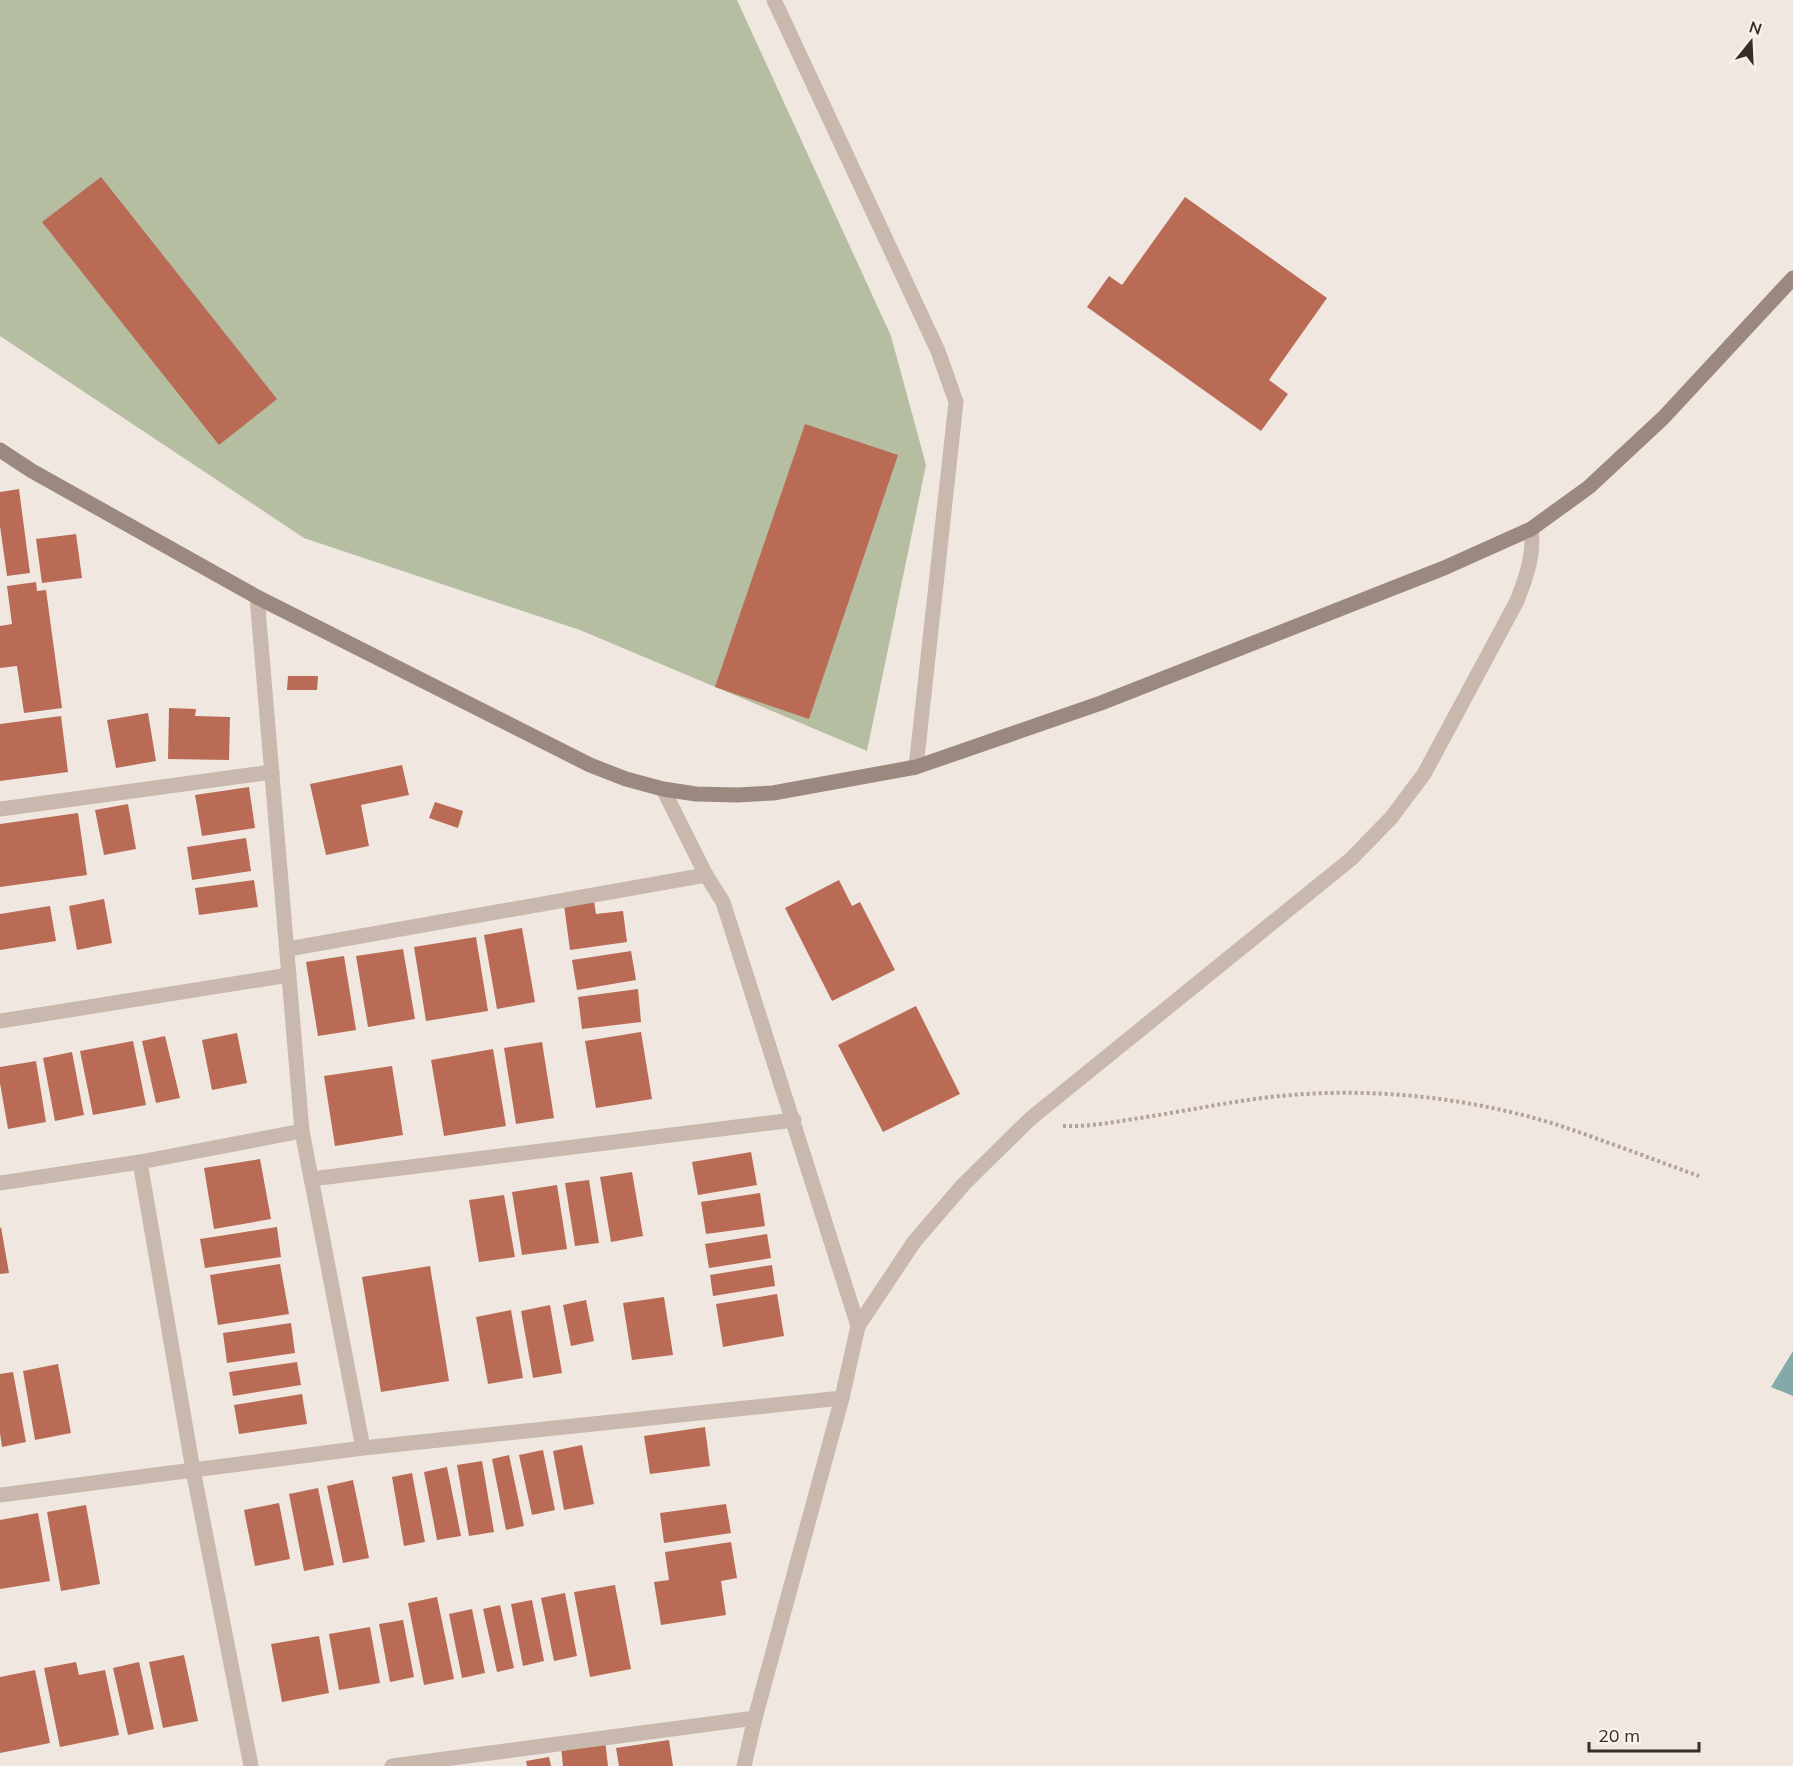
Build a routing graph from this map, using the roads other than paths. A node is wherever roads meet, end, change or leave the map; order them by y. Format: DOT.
graph roads {
  1 [pos="774,0"];
  2 [pos="1793,278"];
  3 [pos="0,450"];
  4 [pos="1531,529"];
  5 [pos="257,597"];
  6 [pos="916,767"];
  7 [pos="272,772"];
  8 [pos="663,789"];
  9 [pos="0,809"];
  10 [pos="706,875"];
  11 [pos="288,949"];
  12 [pos="289,975"];
  13 [pos="0,1020"];
  14 [pos="794,1120"];
  15 [pos="302,1131"];
  16 [pos="140,1162"];
  17 [pos="311,1179"];
  18 [pos="0,1183"];
  19 [pos="858,1326"];
  20 [pos="842,1398"];
  21 [pos="363,1448"];
  22 [pos="193,1470"];
  23 [pos="0,1495"];
  24 [pos="755,1718"];
  25 [pos="250,1766"];
  26 [pos="392,1766"];
  27 [pos="744,1766"];
  1 -- 6 [label="street"];
  2 -- 4 [label="street"];
  3 -- 5 [label="street"];
  4 -- 6 [label="street"];
  4 -- 19 [label="street"];
  5 -- 7 [label="street"];
  5 -- 8 [label="street"];
  6 -- 8 [label="street"];
  7 -- 9 [label="street"];
  7 -- 11 [label="street"];
  8 -- 10 [label="street"];
  10 -- 11 [label="street"];
  10 -- 14 [label="street"];
  11 -- 12 [label="street"];
  12 -- 13 [label="street"];
  12 -- 15 [label="street"];
  14 -- 17 [label="street"];
  14 -- 19 [label="street"];
  15 -- 16 [label="street"];
  15 -- 17 [label="street"];
  16 -- 18 [label="street"];
  16 -- 22 [label="street"];
  17 -- 21 [label="street"];
  19 -- 20 [label="street"];
  20 -- 21 [label="street"];
  20 -- 24 [label="street"];
  21 -- 22 [label="street"];
  22 -- 23 [label="street"];
  22 -- 25 [label="street"];
  24 -- 26 [label="street"];
  24 -- 27 [label="street"];
}
